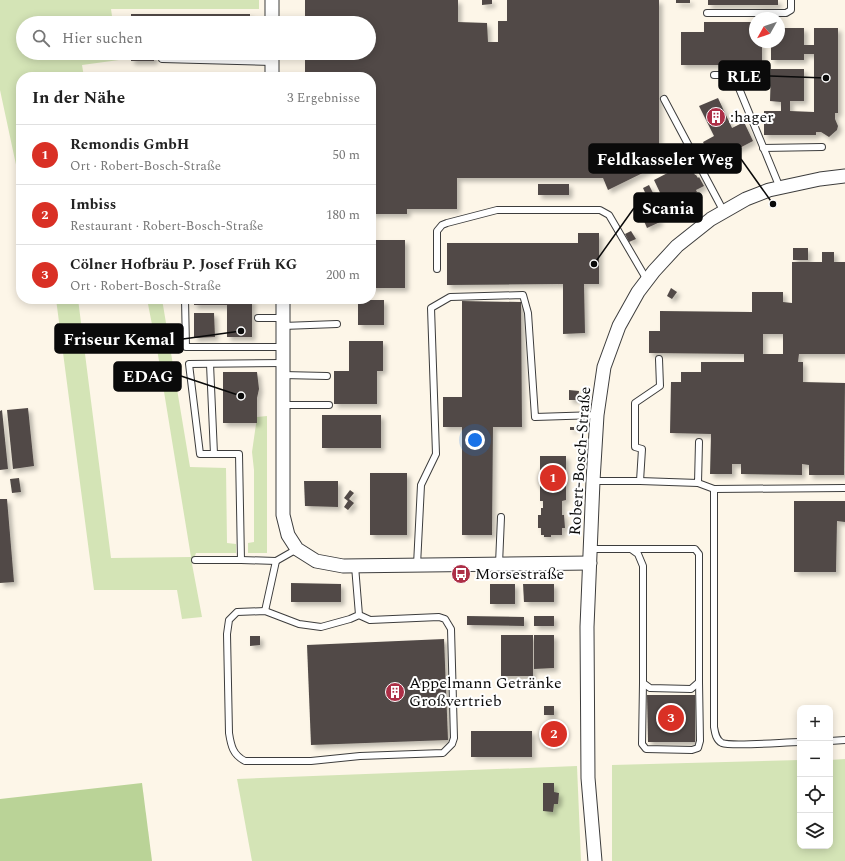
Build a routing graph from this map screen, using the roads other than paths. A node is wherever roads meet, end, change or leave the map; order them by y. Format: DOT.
graph roads {
  1 [pos="272,0"];
  2 [pos="791,0"];
  3 [pos="707,13"];
  4 [pos="272,16"];
  5 [pos="272,60"];
  6 [pos="272,72"];
  7 [pos="714,74"];
  8 [pos="664,99"];
  9 [pos="822,147"];
  10 [pos="763,148"];
  11 [pos="845,176"];
  12 [pos="780,188"];
  13 [pos="724,212"];
  14 [pos="438,269"];
  15 [pos="647,280"];
  16 [pos="185,304"];
  17 [pos="283,304"];
  18 [pos="258,318"];
  19 [pos="283,322"];
  20 [pos="337,324"];
  21 [pos="283,346"];
  22 [pos="659,359"];
  23 [pos="210,364"];
  24 [pos="283,369"];
  25 [pos="327,376"];
  26 [pos="329,405"];
  27 [pos="283,406"];
  28 [pos="596,415"];
  29 [pos="700,442"];
  30 [pos="214,454"];
  31 [pos="593,481"];
  32 [pos="640,481"];
  33 [pos="698,483"];
  34 [pos="845,488"];
  35 [pos="714,489"];
  36 [pos="501,517"];
  37 [pos="297,549"];
  38 [pos="591,549"];
  39 [pos="631,549"];
  40 [pos="196,560"];
  41 [pos="241,560"];
  42 [pos="276,561"];
  43 [pos="590,563"];
  44 [pos="499,564"];
  45 [pos="417,565"];
  46 [pos="355,566"];
  47 [pos="265,611"];
  48 [pos="359,615"];
  49 [pos="698,682"];
  50 [pos="643,683"];
  51 [pos="845,740"];
  52 [pos="833,741"];
  53 [pos="797,742"];
  54 [pos="595,861"];
  1 -- 4 [label="street"];
  2 -- 3 [label="lane"];
  5 -- 6 [label="street"];
  7 -- 10 [label="lane"];
  8 -- 13 [label="lane"];
  9 -- 10 [label="lane"];
  10 -- 12 [label="lane"];
  11 -- 12 [label="street, Robert-Bosch-Straße"];
  12 -- 13 [label="street, Robert-Bosch-Straße"];
  13 -- 15 [label="street, Robert-Bosch-Straße"];
  14 -- 15 [label="lane"];
  15 -- 28 [label="street, Robert-Bosch-Straße"];
  16 -- 21 [label="lane"];
  17 -- 19 [label="street"];
  18 -- 19 [label="lane"];
  19 -- 20 [label="lane"];
  19 -- 21 [label="street"];
  21 -- 24 [label="street"];
  22 -- 32 [label="lane"];
  23 -- 24 [label="lane"];
  23 -- 30 [label="lane"];
  23 -- 30 [label="lane"];
  24 -- 25 [label="lane"];
  24 -- 27 [label="street"];
  26 -- 27 [label="lane"];
  27 -- 37 [label="street"];
  28 -- 31 [label="street, Robert-Bosch-Straße"];
  28 -- 45 [label="lane"];
  29 -- 33 [label="lane"];
  30 -- 41 [label="lane"];
  31 -- 32 [label="lane"];
  31 -- 38 [label="street, Robert-Bosch-Straße"];
  32 -- 33 [label="lane"];
  33 -- 35 [label="lane"];
  34 -- 35 [label="lane"];
  35 -- 53 [label="lane"];
  36 -- 44 [label="lane"];
  37 -- 42 [label="lane"];
  37 -- 46 [label="street"];
  38 -- 39 [label="lane"];
  38 -- 43 [label="street, Robert-Bosch-Straße"];
  39 -- 49 [label="lane"];
  39 -- 50 [label="lane"];
  40 -- 41 [label="lane"];
  41 -- 42 [label="lane"];
  42 -- 47 [label="lane"];
  43 -- 44 [label="street"];
  43 -- 54 [label="street, Robert-Bosch-Straße"];
  44 -- 45 [label="street"];
  45 -- 46 [label="street"];
  46 -- 48 [label="lane"];
  47 -- 48 [label="lane"];
  47 -- 48 [label="lane"];
  49 -- 50 [label="lane"];
  49 -- 50 [label="lane"];
  51 -- 52 [label="lane"];
}
